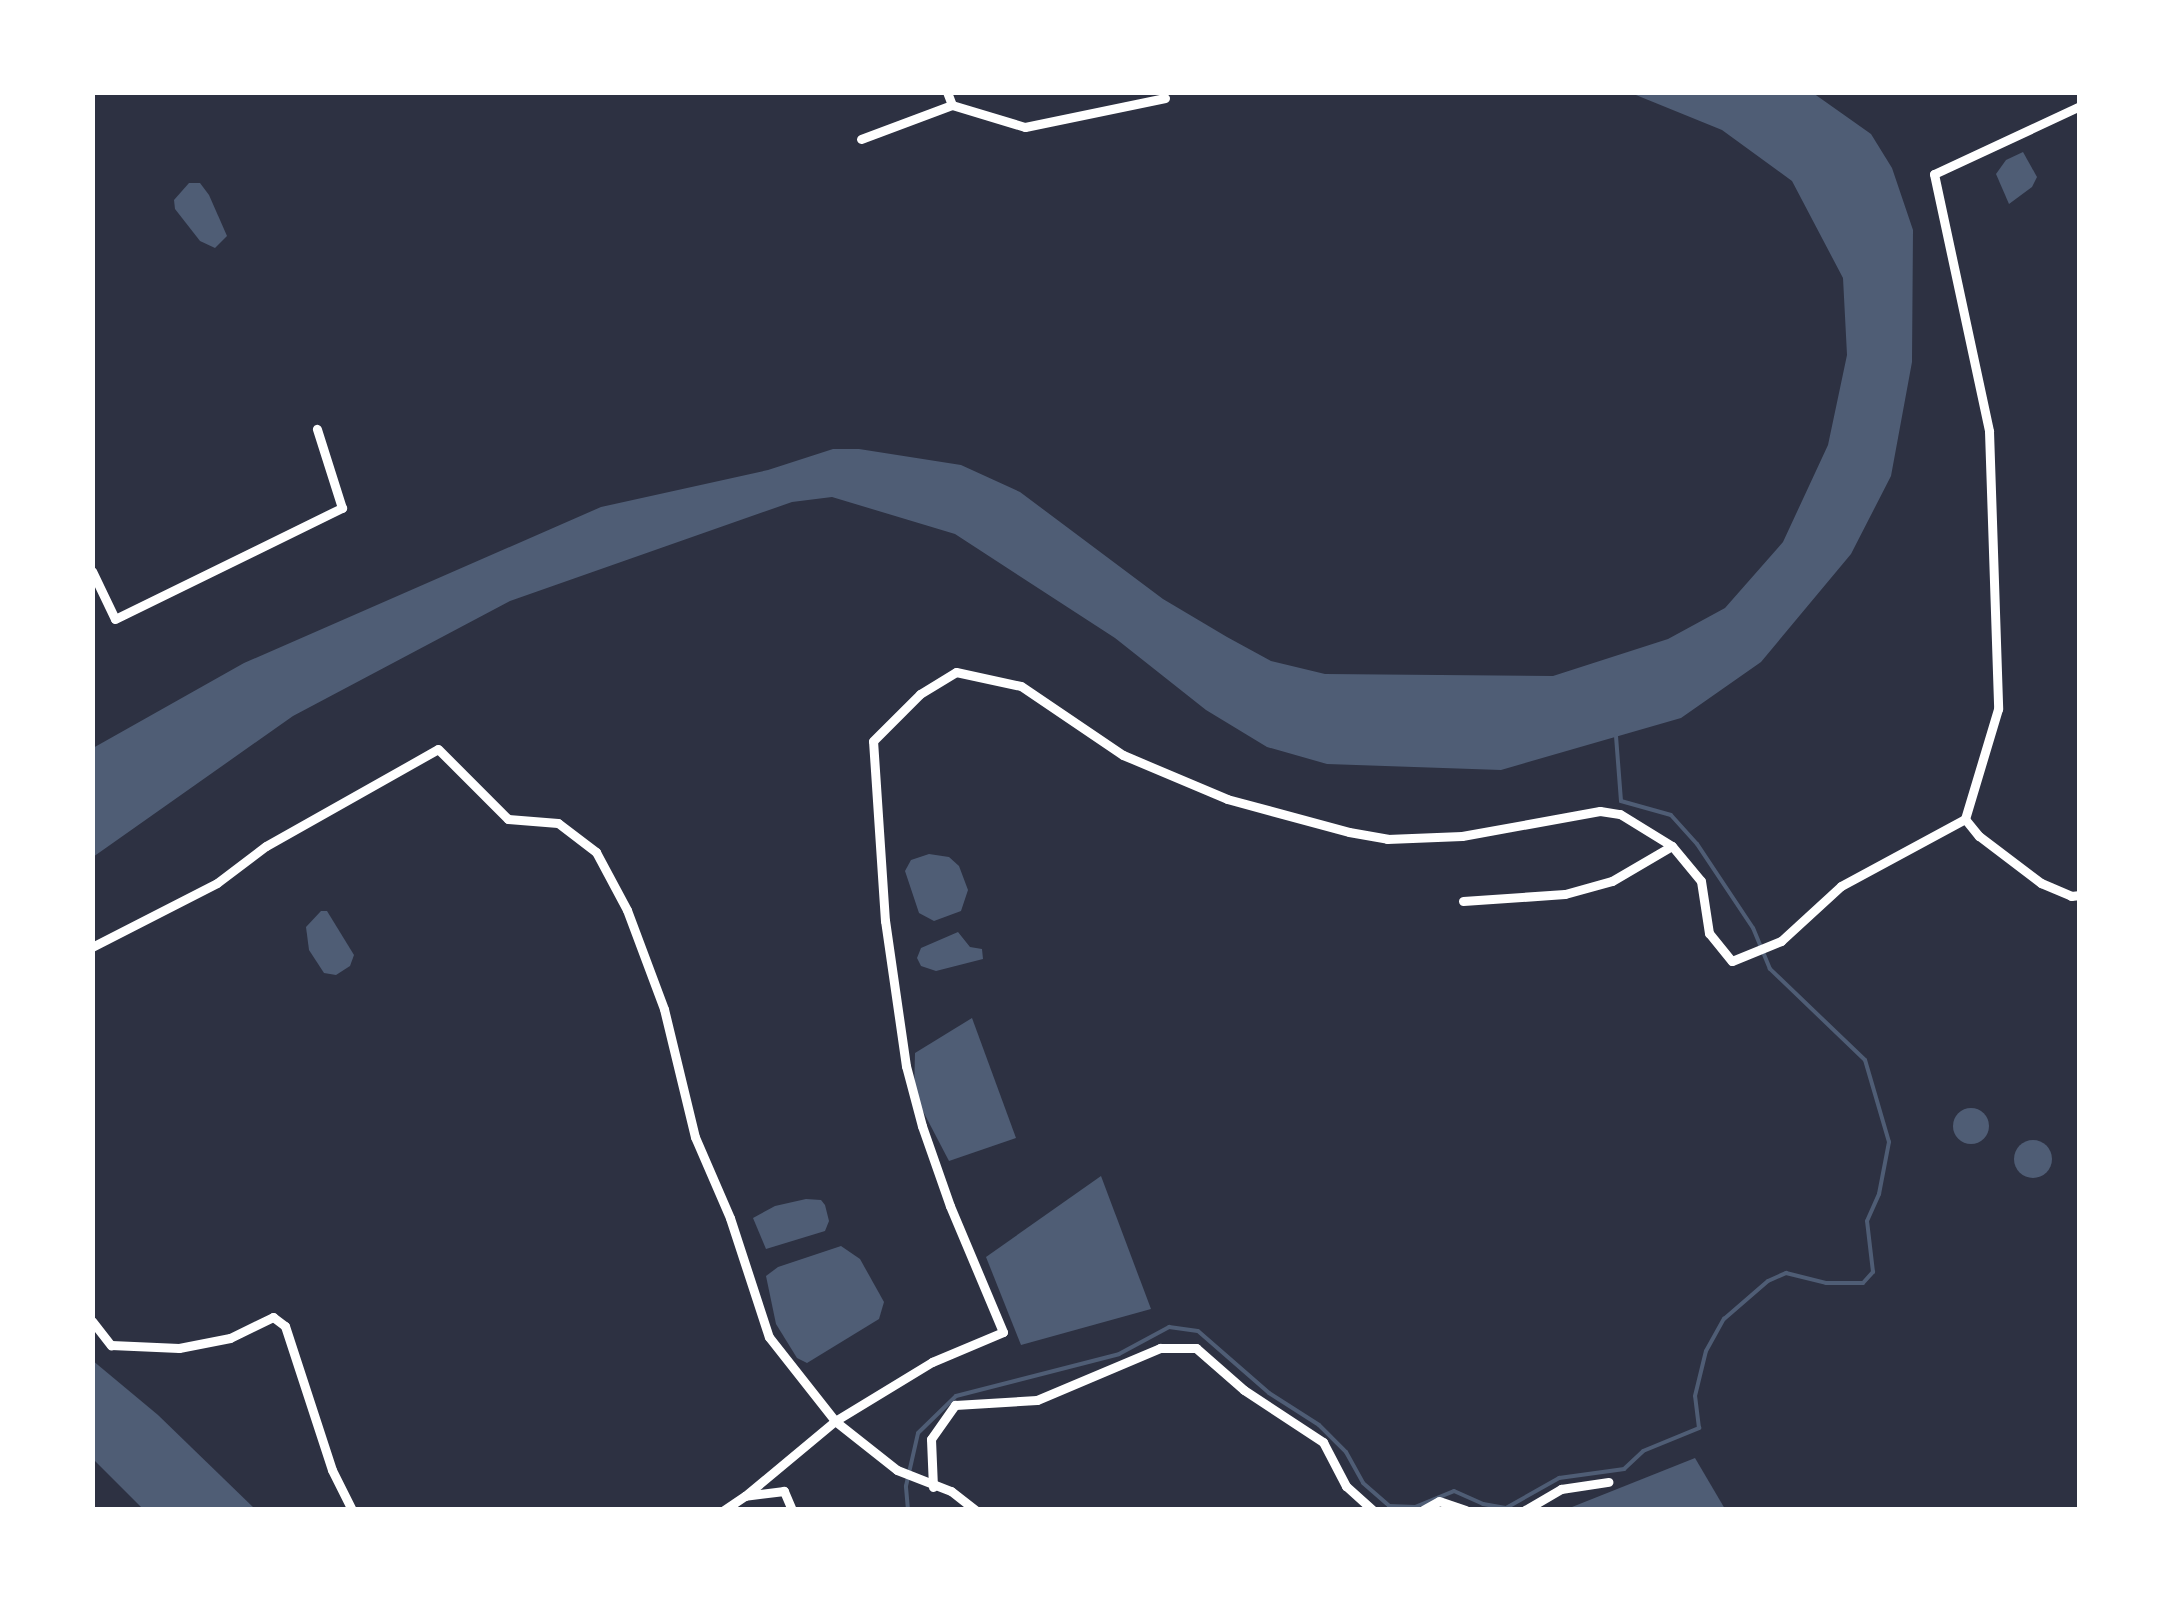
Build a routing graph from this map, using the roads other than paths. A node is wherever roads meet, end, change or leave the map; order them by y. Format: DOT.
graph roads {
  1 [pos="948,92"];
  2 [pos="1165,98"];
  3 [pos="952,105"];
  4 [pos="2080,106"];
  5 [pos="861,139"];
  6 [pos="317,429"];
  7 [pos="92,571"];
  8 [pos="1965,819"];
  9 [pos="1672,846"];
  10 [pos="2080,895"];
  11 [pos="1463,901"];
  12 [pos="92,948"];
  13 [pos="92,1321"];
  14 [pos="835,1421"];
  15 [pos="1608,1482"];
  16 [pos="933,1487"];
  17 [pos="745,1496"];
  18 [pos="352,1510"];
  19 [pos="724,1510"];
  20 [pos="792,1510"];
  21 [pos="974,1510"];
  22 [pos="1373,1510"];
  23 [pos="1423,1510"];
  24 [pos="1465,1510"];
  25 [pos="1525,1510"];
  1 -- 3 [label="street"];
  2 -- 3 [label="street"];
  3 -- 5 [label="street"];
  4 -- 8 [label="street"];
  6 -- 7 [label="street"];
  8 -- 9 [label="street"];
  8 -- 10 [label="street"];
  9 -- 11 [label="street"];
  9 -- 14 [label="street"];
  12 -- 14 [label="street"];
  13 -- 18 [label="street"];
  14 -- 16 [label="street"];
  14 -- 17 [label="street"];
  15 -- 25 [label="street"];
  16 -- 21 [label="street"];
  16 -- 22 [label="street"];
  17 -- 19 [label="street"];
  17 -- 20 [label="street"];
  23 -- 24 [label="street"];
}
